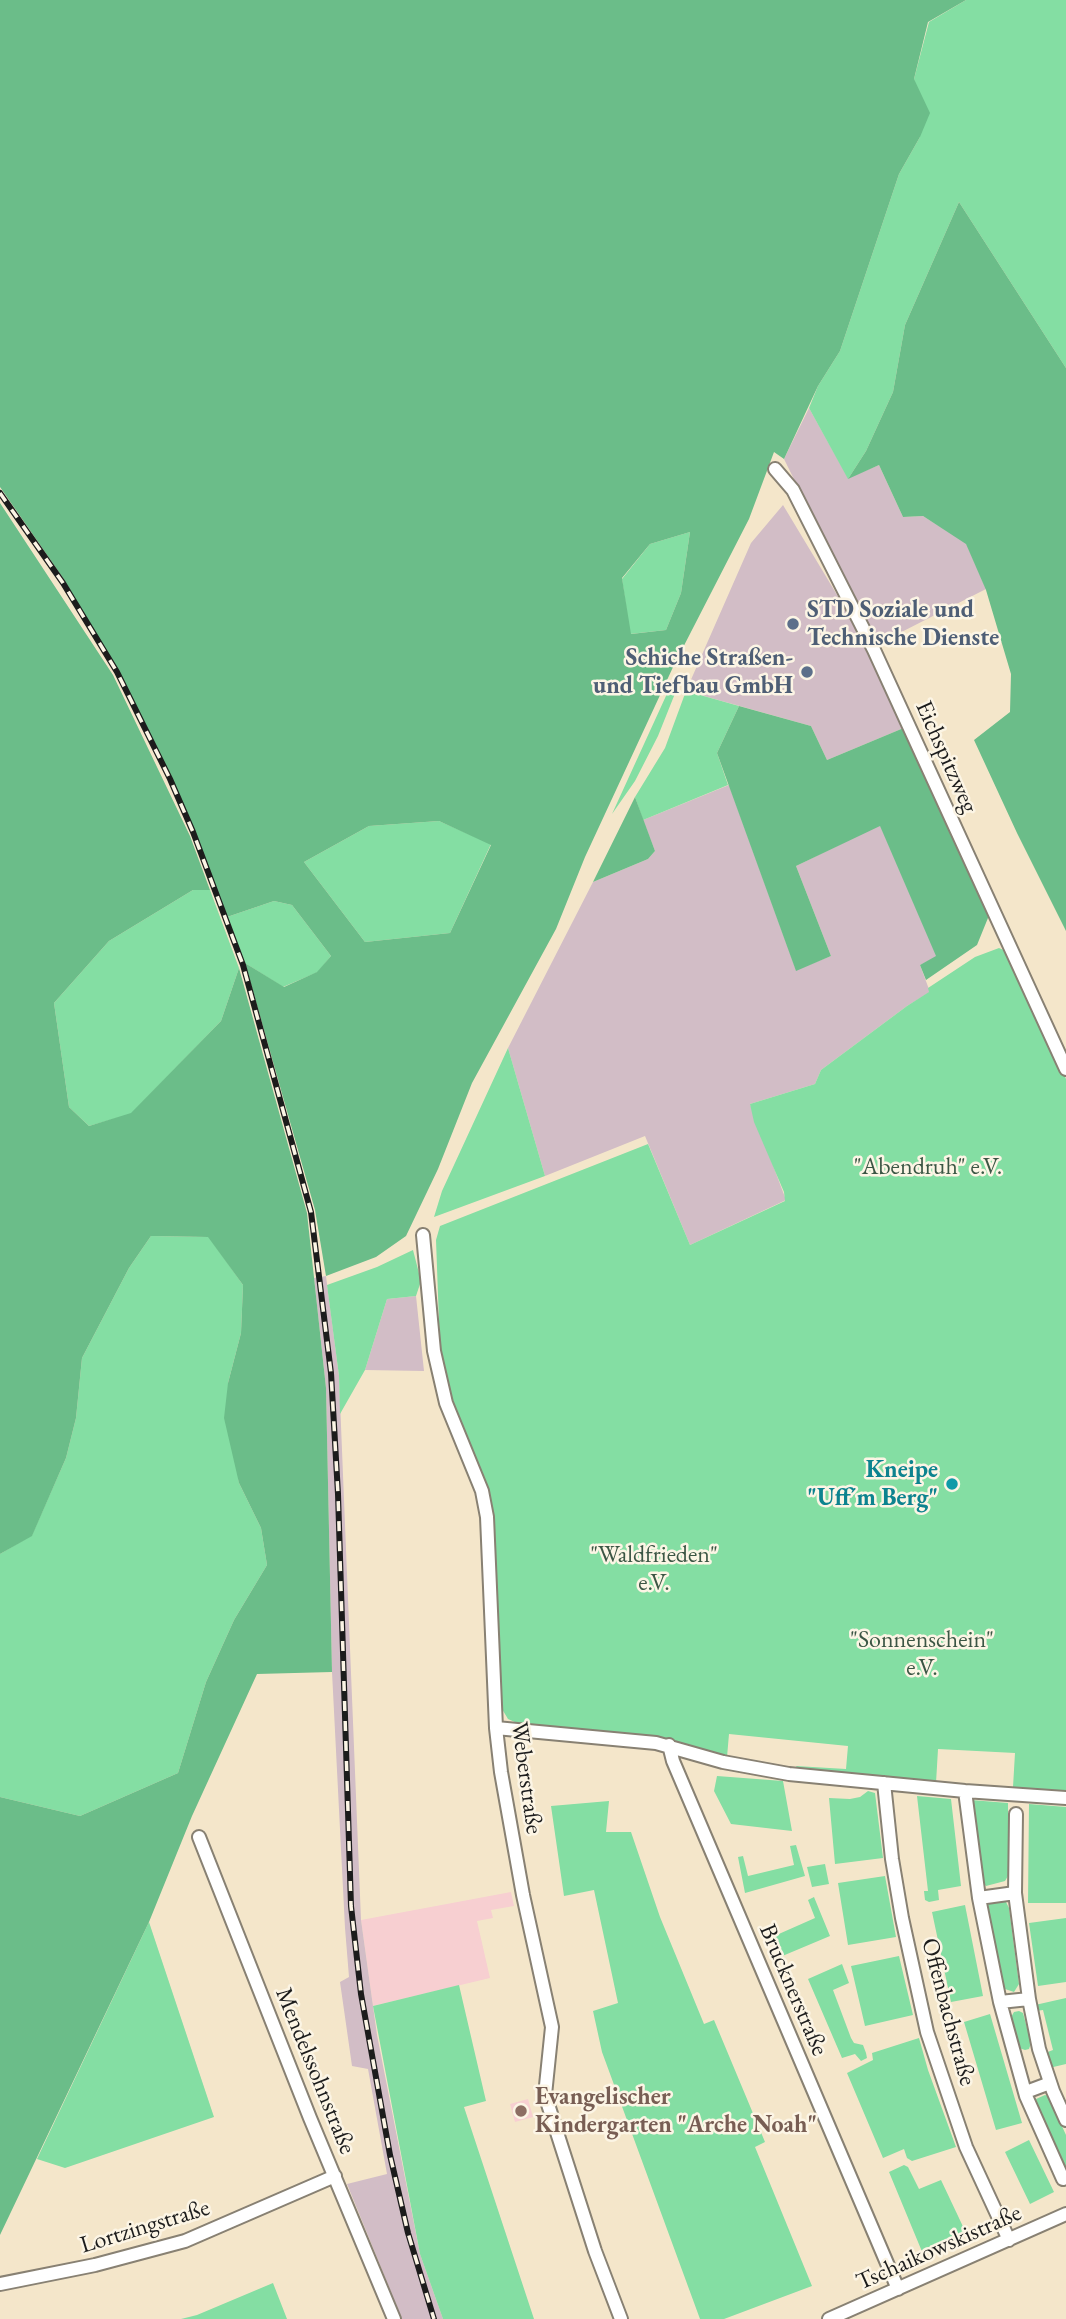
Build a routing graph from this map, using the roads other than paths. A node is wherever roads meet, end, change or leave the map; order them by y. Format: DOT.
graph roads {
  1 [pos="775,469"];
  2 [pos="1066,1069"];
  3 [pos="423,1235"];
  4 [pos="496,1728"];
  5 [pos="669,1745"];
  6 [pos="884,1783"];
  7 [pos="965,1791"];
  8 [pos="1066,1798"];
  9 [pos="1016,1814"];
  10 [pos="199,1837"];
  11 [pos="1015,1892"];
  12 [pos="979,1898"];
  13 [pos="1029,1999"];
  14 [pos="1000,2002"];
  15 [pos="1050,2083"];
  16 [pos="1026,2092"];
  17 [pos="1066,2120"];
  18 [pos="335,2176"];
  19 [pos="1063,2179"];
  20 [pos="1065,2219"];
  21 [pos="1009,2240"];
  22 [pos="0,2284"];
  23 [pos="898,2289"];
  24 [pos="394,2319"];
  25 [pos="621,2319"];
  26 [pos="829,2319"];
  1 -- 2 [label="street, Eichspitzweg"];
  3 -- 4 [label="street, Weberstraße"];
  4 -- 5 [label="street"];
  4 -- 25 [label="street, Weberstraße"];
  5 -- 6 [label="street"];
  5 -- 23 [label="street, Brucknerstraße"];
  6 -- 7 [label="street"];
  6 -- 21 [label="street, Offenbachstraße"];
  7 -- 8 [label="street"];
  7 -- 12 [label="street"];
  9 -- 11 [label="street"];
  10 -- 18 [label="street, Mendelssohnstraße"];
  11 -- 12 [label="street"];
  11 -- 13 [label="street"];
  12 -- 14 [label="street"];
  13 -- 14 [label="street"];
  13 -- 15 [label="street"];
  14 -- 16 [label="street"];
  15 -- 16 [label="street"];
  15 -- 17 [label="street"];
  16 -- 19 [label="street"];
  18 -- 22 [label="street, Lortzingstraße"];
  18 -- 24 [label="street, Mendelssohnstraße"];
  20 -- 21 [label="street, Tschaikowskistraße"];
  21 -- 23 [label="street, Tschaikowskistraße"];
  23 -- 26 [label="street, Tschaikowskistraße"];
}
